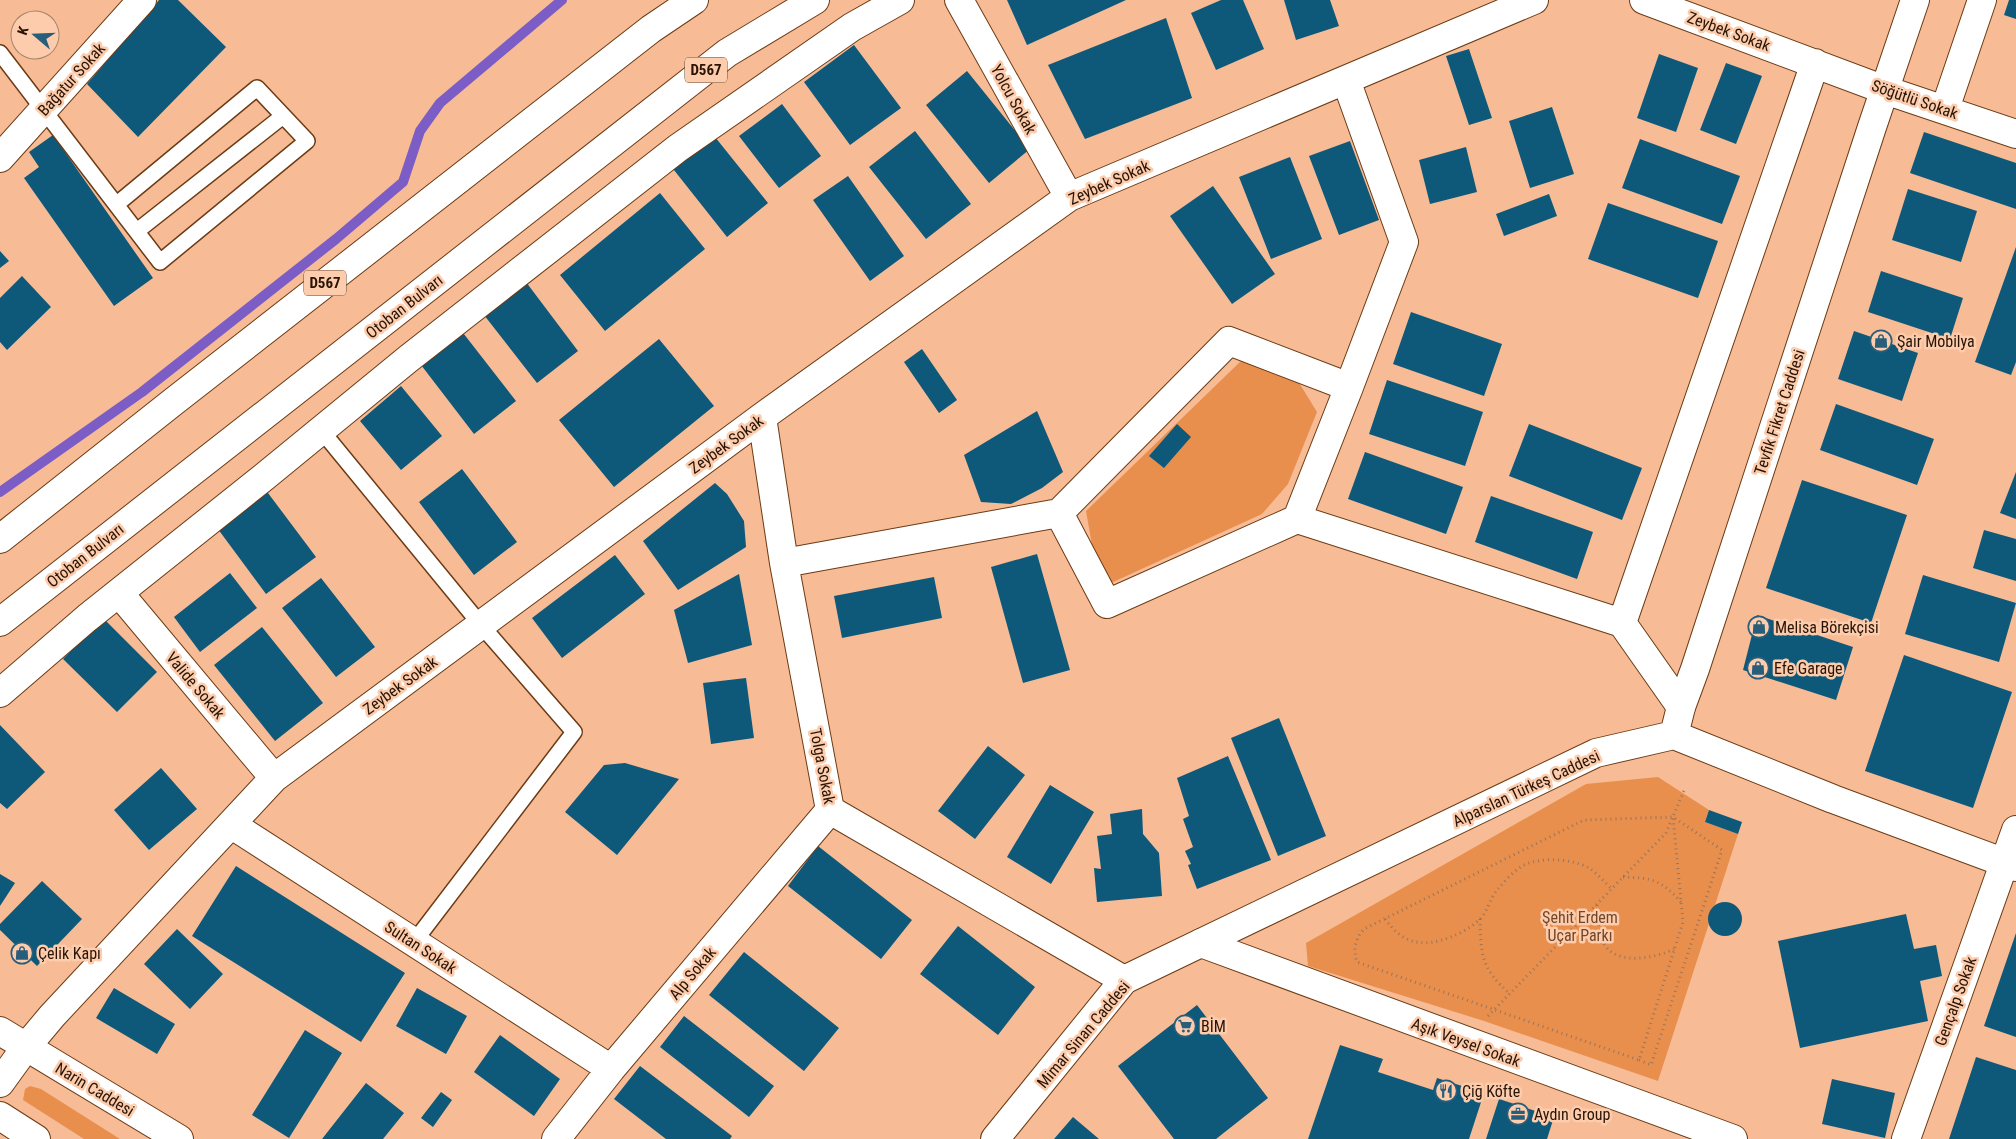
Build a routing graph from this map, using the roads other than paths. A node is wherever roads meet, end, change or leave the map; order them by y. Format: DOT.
graph roads {
  1 [pos="142,0"];
  2 [pos="694,0"];
  3 [pos="815,0"];
  4 [pos="900,0"];
  5 [pos="959,0"];
  6 [pos="1534,0"];
  7 [pos="1644,0"];
  8 [pos="1894,0"];
  9 [pos="1915,0"];
  10 [pos="1982,0"];
  11 [pos="0,53"];
  12 [pos="1815,63"];
  13 [pos="1346,80"];
  14 [pos="1885,90"];
  15 [pos="44,108"];
  16 [pos="1945,110"];
  17 [pos="283,116"];
  18 [pos="2016,134"];
  19 [pos="0,158"];
  20 [pos="1070,197"];
  21 [pos="116,204"];
  22 [pos="137,231"];
  23 [pos="1349,387"];
  24 [pos="762,417"];
  25 [pos="321,430"];
  26 [pos="1059,513"];
  27 [pos="1297,520"];
  28 [pos="4,536"];
  29 [pos="784,563"];
  30 [pos="119,592"];
  31 [pos="0,622"];
  32 [pos="1622,623"];
  33 [pos="481,625"];
  34 [pos="0,692"];
  35 [pos="1681,707"];
  36 [pos="1674,735"];
  37 [pos="274,778"];
  38 [pos="830,810"];
  39 [pos="232,824"];
  40 [pos="2016,830"];
  41 [pos="2010,865"];
  42 [pos="1269,910"];
  43 [pos="414,942"];
  44 [pos="1201,943"];
  45 [pos="1124,980"];
  46 [pos="12,1039"];
  47 [pos="610,1069"];
  48 [pos="0,1083"];
  49 [pos="0,1116"];
  50 [pos="36,1139"];
  51 [pos="179,1139"];
  52 [pos="556,1139"];
  53 [pos="995,1139"];
  54 [pos="1733,1139"];
  55 [pos="1906,1139"];
  1 -- 15 [label="main road, Bağatur Sokak"];
  2 -- 28 [label="main road, D567"];
  3 -- 31 [label="main road, Otoban Bulvarı / D567"];
  4 -- 25 [label="main road"];
  5 -- 20 [label="main road, Yolcu Sokak"];
  6 -- 13 [label="main road, Zeybek Sokak"];
  7 -- 12 [label="main road, Zeybek Sokak"];
  8 -- 14 [label="main road, Tevfik Fikret Caddesi"];
  9 -- 14 [label="main road, Tevfik Fikret Caddesi"];
  10 -- 16 [label="main road"];
  11 -- 15 [label="lane"];
  12 -- 14 [label="main road, Söğütlü Sokak"];
  12 -- 32 [label="main road"];
  13 -- 20 [label="main road, Zeybek Sokak"];
  13 -- 23 [label="main road"];
  14 -- 16 [label="main road, Söğütlü Sokak"];
  14 -- 35 [label="main road, Tevfik Fikret Caddesi"];
  15 -- 19 [label="main road, Bağatur Sokak"];
  15 -- 21 [label="lane"];
  16 -- 18 [label="main road, Söğütlü Sokak"];
  17 -- 21 [label="lane"];
  17 -- 22 [label="lane"];
  17 -- 22 [label="lane"];
  20 -- 24 [label="main road, Zeybek Sokak"];
  21 -- 22 [label="lane"];
  23 -- 26 [label="main road"];
  23 -- 27 [label="main road"];
  24 -- 29 [label="main road, Tolga Sokak"];
  24 -- 33 [label="main road, Zeybek Sokak"];
  25 -- 30 [label="main road"];
  25 -- 33 [label="lane"];
  26 -- 27 [label="main road"];
  26 -- 29 [label="main road"];
  27 -- 32 [label="main road"];
  29 -- 38 [label="main road, Tolga Sokak"];
  30 -- 34 [label="main road"];
  30 -- 37 [label="main road, Valide Sokak"];
  32 -- 35 [label="main road"];
  33 -- 37 [label="main road, Zeybek Sokak"];
  33 -- 43 [label="lane"];
  35 -- 36 [label="main road, Tevfik Fikret Caddesi"];
  36 -- 41 [label="main road"];
  36 -- 42 [label="main road, Alparslan Türkeş Caddesi"];
  37 -- 39 [label="main road, Zeybek Sokak"];
  38 -- 45 [label="main road, Tolga Sokak"];
  38 -- 47 [label="main road, Alp Sokak"];
  39 -- 43 [label="main road, Sultan Sokak"];
  39 -- 46 [label="main road, Zeybek Sokak"];
  40 -- 41 [label="main road, Gençalp Sokak"];
  41 -- 55 [label="main road, Gençalp Sokak"];
  42 -- 44 [label="main road, Mimar Sinan Caddesi"];
  43 -- 47 [label="main road, Sultan Sokak"];
  44 -- 45 [label="main road, Mimar Sinan Caddesi"];
  44 -- 54 [label="main road, Aşık Veysel Sokak"];
  45 -- 53 [label="main road, Mimar Sinan Caddesi"];
  46 -- 48 [label="main road, Zeybek Sokak"];
  46 -- 51 [label="main road, Narin Caddesi"];
  47 -- 52 [label="main road, Alp Sokak"];
  49 -- 50 [label="main road"];
}
